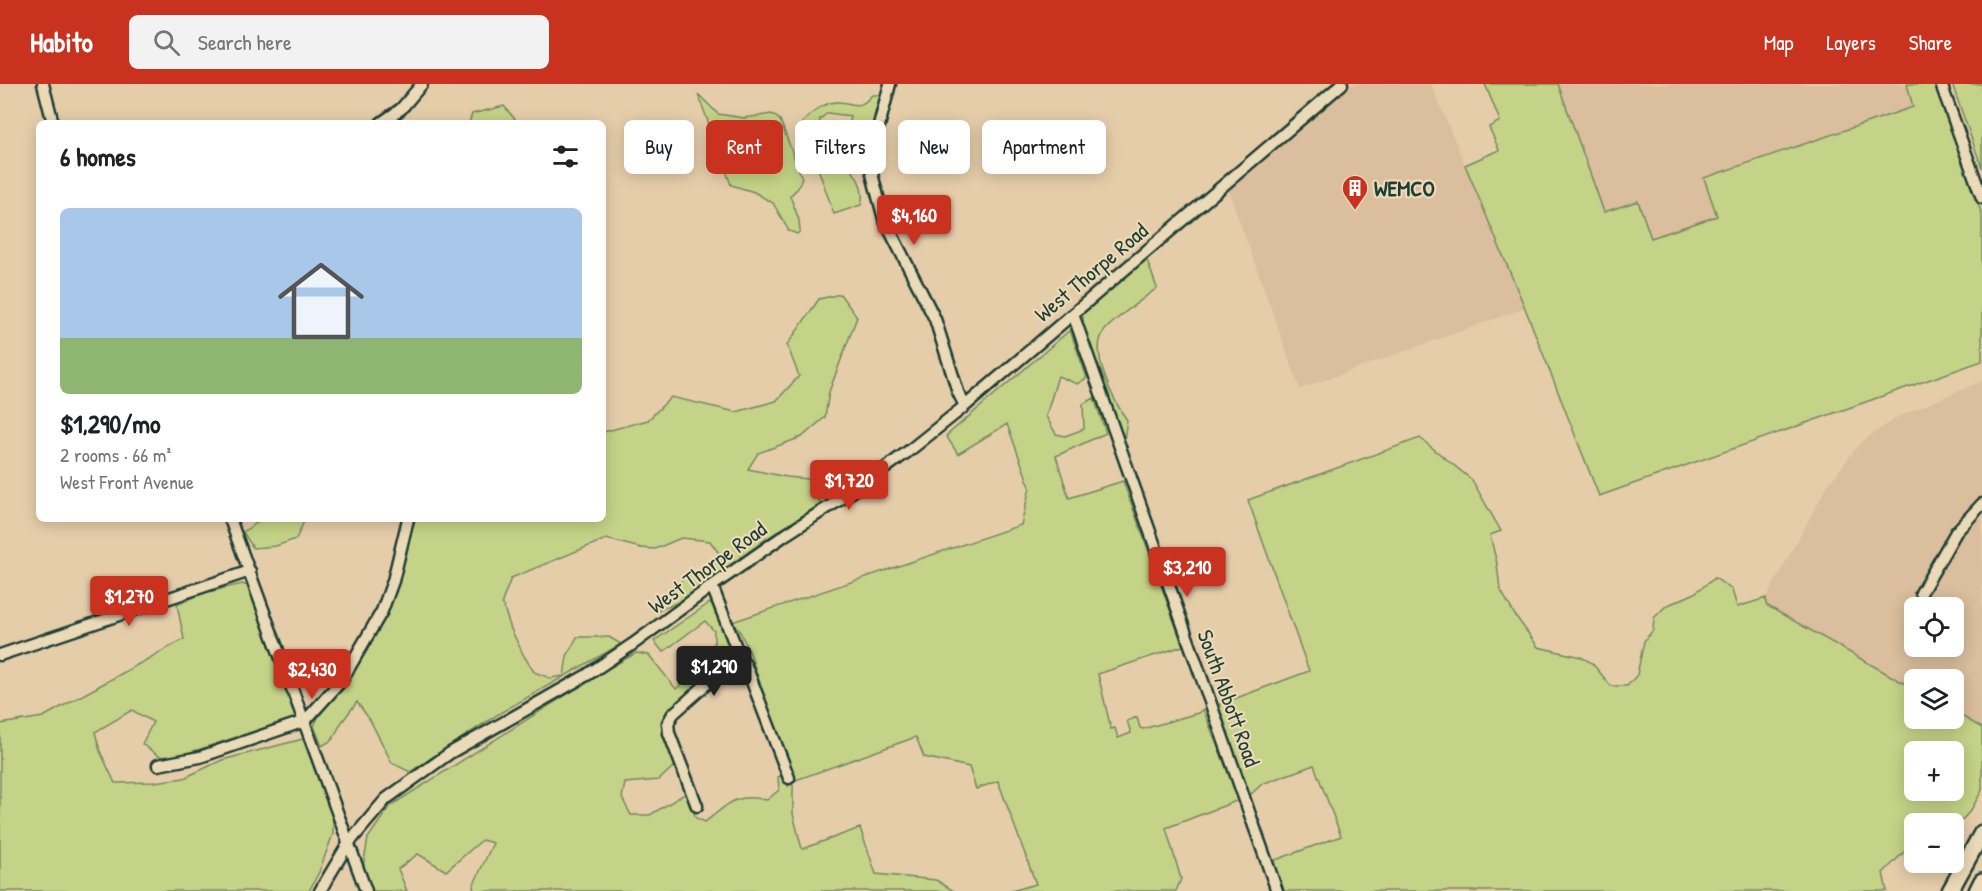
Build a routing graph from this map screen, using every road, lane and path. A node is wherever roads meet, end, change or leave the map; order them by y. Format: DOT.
graph roads {
  1 [pos="43,84"];
  2 [pos="422,84"];
  3 [pos="890,84"];
  4 [pos="1342,84"];
  5 [pos="1941,84"];
  6 [pos="52,120"];
  7 [pos="385,120"];
  8 [pos="1982,198"];
  9 [pos="1073,314"];
  10 [pos="965,406"];
  11 [pos="1982,504"];
  12 [pos="231,522"];
  13 [pos="407,522"];
  14 [pos="250,571"];
  15 [pos="712,586"];
  16 [pos="1921,592"];
  17 [pos="0,655"];
  18 [pos="739,655"];
  19 [pos="305,721"];
  20 [pos="158,765"];
  21 [pos="789,778"];
  22 [pos="697,806"];
  23 [pos="1982,833"];
  24 [pos="348,844"];
  25 [pos="1982,881"];
  26 [pos="320,891"];
  27 [pos="366,891"];
  28 [pos="1277,891"];
  29 [pos="1950,891"];
  30 [pos="1977,891"];
  1 -- 6 [label="street"];
  2 -- 7 [label="street"];
  3 -- 10 [label="street"];
  4 -- 9 [label="street, West Thorpe Road"];
  5 -- 8 [label="street"];
  9 -- 10 [label="street, West Thorpe Road"];
  9 -- 28 [label="street, South Abbott Road"];
  10 -- 15 [label="street, West Thorpe Road"];
  11 -- 16 [label="street"];
  12 -- 14 [label="street"];
  13 -- 19 [label="street"];
  14 -- 17 [label="street"];
  14 -- 19 [label="street"];
  15 -- 18 [label="street"];
  15 -- 24 [label="street, West Thorpe Road"];
  18 -- 21 [label="street"];
  18 -- 22 [label="street"];
  19 -- 20 [label="street"];
  19 -- 24 [label="street"];
  23 -- 29 [label="highway"];
  24 -- 26 [label="street, West Thorpe Road"];
  24 -- 27 [label="street"];
  25 -- 30 [label="highway"];
}
